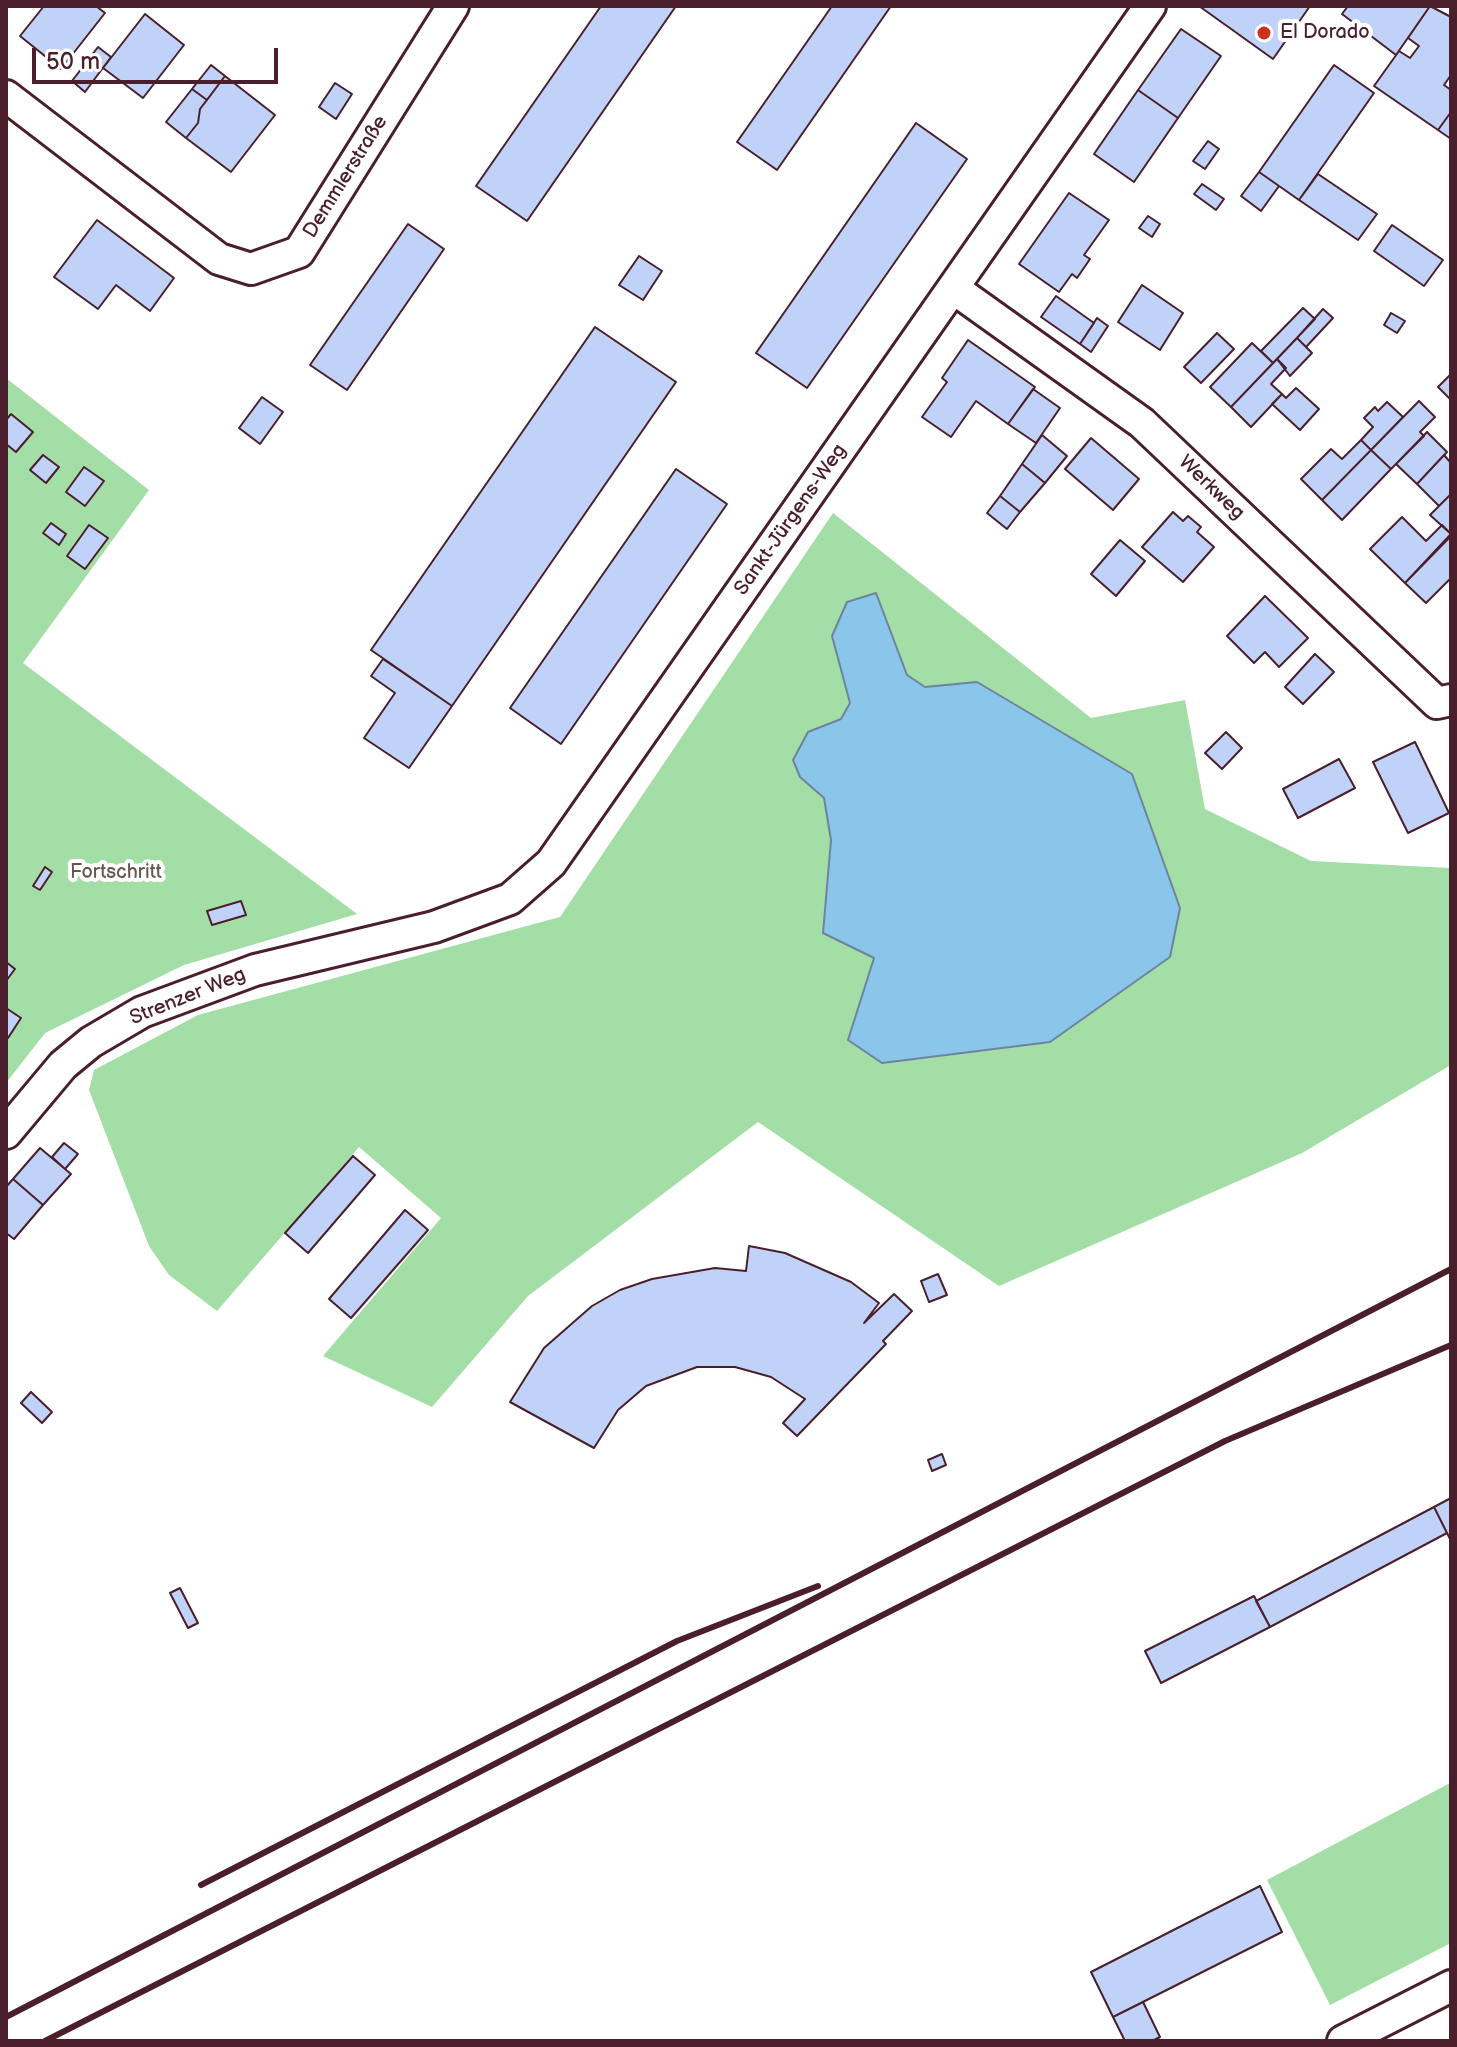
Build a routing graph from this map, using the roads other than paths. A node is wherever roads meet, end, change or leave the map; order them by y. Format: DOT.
graph roads {
  1 [pos="453,6"];
  2 [pos="1150,6"];
  3 [pos="6,96"];
  4 [pos="953,288"];
  5 [pos="1451,700"];
  6 [pos="364,945"];
  7 [pos="6,1133"];
  8 [pos="1451,1986"];
  9 [pos="1343,2041"];
  1 -- 3 [label="street, Demmlerstraße"];
  2 -- 4 [label="street, Sankt-Jürgens-Weg"];
  4 -- 5 [label="street, Werkweg"];
  4 -- 6 [label="street, Sankt-Jürgens-Weg"];
  6 -- 7 [label="street, Strenzer Weg"];
  8 -- 9 [label="street"];
}
